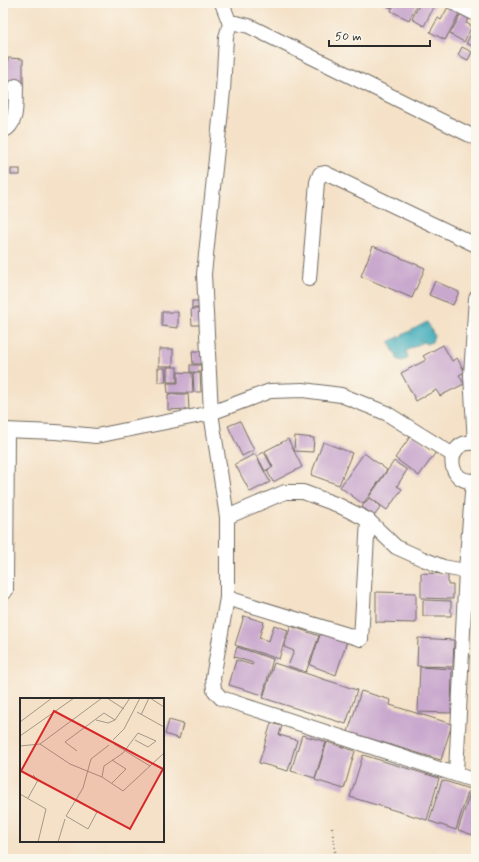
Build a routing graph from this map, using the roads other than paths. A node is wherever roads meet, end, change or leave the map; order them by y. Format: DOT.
graph roads {
  1 [pos="222,3"];
  2 [pos="454,3"];
  3 [pos="476,14"];
  4 [pos="230,24"];
  5 [pos="16,86"];
  6 [pos="3,131"];
  7 [pos="476,138"];
  8 [pos="476,245"];
  9 [pos="309,279"];
  10 [pos="476,298"];
  11 [pos="211,413"];
  12 [pos="5,430"];
  13 [pos="475,443"];
  14 [pos="453,455"];
  15 [pos="474,481"];
  16 [pos="227,517"];
  17 [pos="368,520"];
  18 [pos="471,572"];
  19 [pos="3,594"];
  20 [pos="227,598"];
  21 [pos="456,773"];
  22 [pos="476,781"];
  1 -- 4 [label="street"];
  2 -- 3 [label="street"];
  4 -- 7 [label="street"];
  4 -- 11 [label="street"];
  5 -- 6 [label="street"];
  8 -- 9 [label="street"];
  10 -- 13 [label="street"];
  11 -- 12 [label="street"];
  11 -- 14 [label="street"];
  11 -- 16 [label="street"];
  12 -- 19 [label="street"];
  13 -- 14 [label="street"];
  14 -- 15 [label="street"];
  15 -- 18 [label="street"];
  16 -- 17 [label="street"];
  16 -- 20 [label="street"];
  17 -- 18 [label="street"];
  17 -- 20 [label="street"];
  18 -- 21 [label="street"];
  20 -- 21 [label="street"];
  21 -- 22 [label="street"];
}
